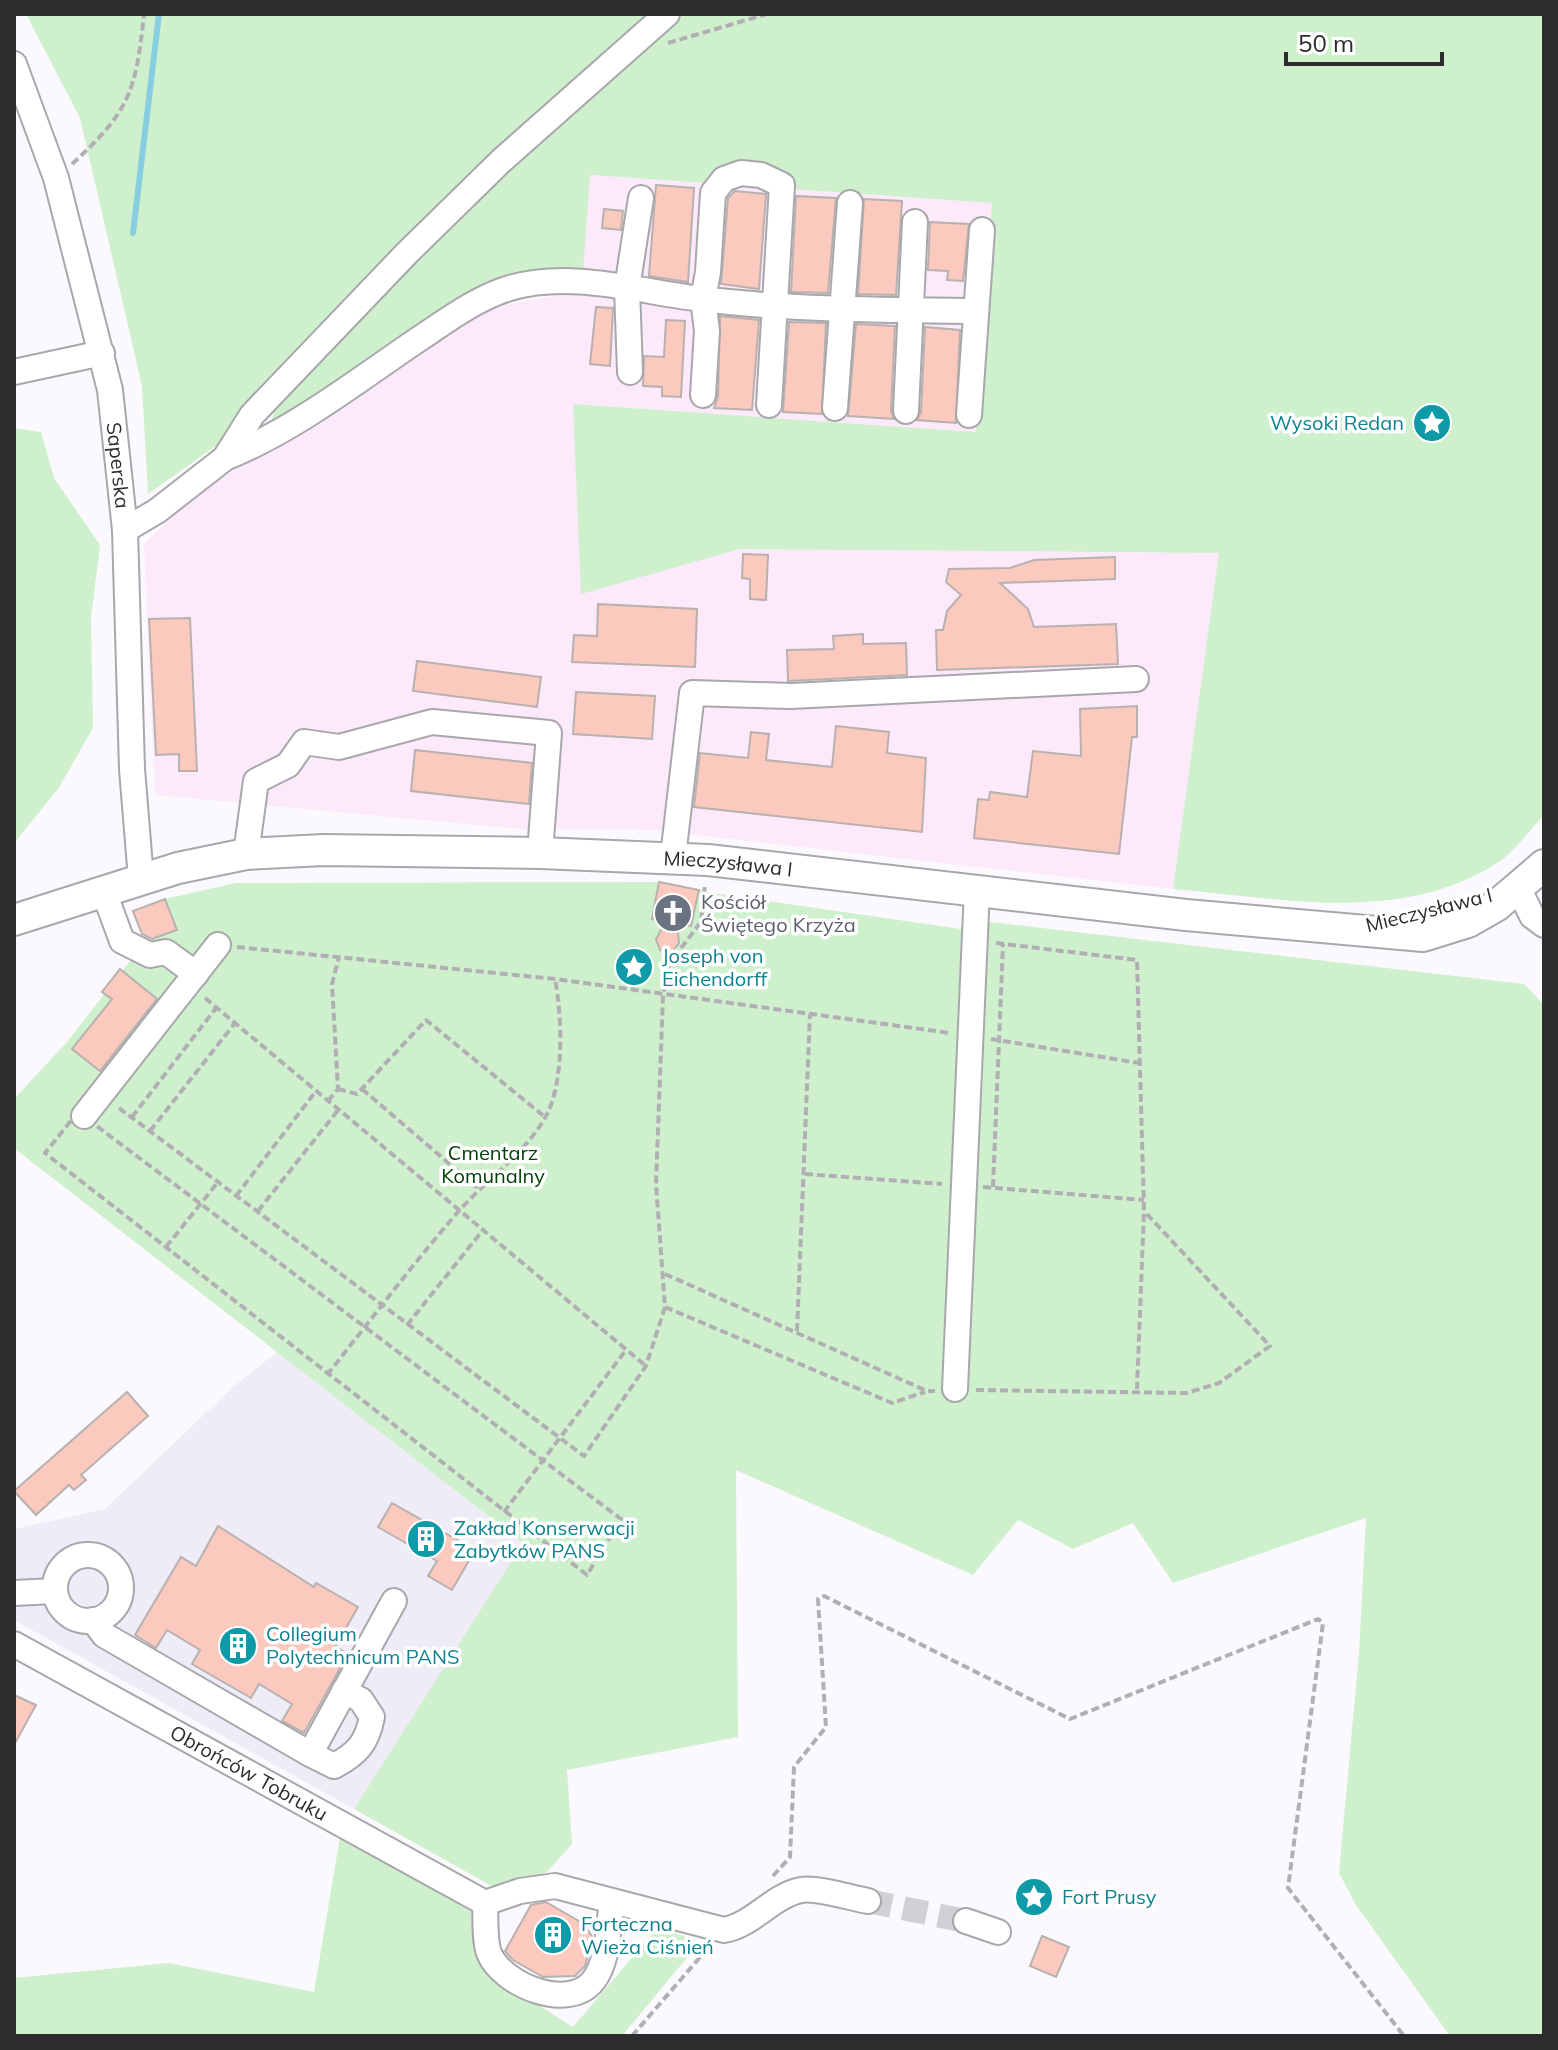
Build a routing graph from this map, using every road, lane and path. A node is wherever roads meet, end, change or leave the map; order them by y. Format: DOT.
graph roads {
  1 [pos="144,14"];
  2 [pos="667,14"];
  3 [pos="767,14"];
  4 [pos="638,41"];
  5 [pos="14,64"];
  6 [pos="56,178"];
  7 [pos="641,198"];
  8 [pos="850,203"];
  9 [pos="915,222"];
  10 [pos="982,230"];
  11 [pos="627,288"];
  12 [pos="703,299"];
  13 [pos="774,305"];
  14 [pos="842,309"];
  15 [pos="911,311"];
  16 [pos="974,311"];
  17 [pos="102,353"];
  18 [pos="23,370"];
  19 [pos="630,372"];
  20 [pos="703,395"];
  21 [pos="769,405"];
  22 [pos="835,408"];
  23 [pos="906,411"];
  24 [pos="969,415"];
  25 [pos="225,458"];
  26 [pos="125,530"];
  27 [pos="1136,679"];
  28 [pos="540,853"];
  29 [pos="246,854"];
  30 [pos="673,857"];
  31 [pos="708,860"];
  32 [pos="1544,865"];
  33 [pos="141,879"];
  34 [pos="1518,887"];
  35 [pos="977,889"];
  36 [pos="104,892"];
  37 [pos="1544,905"];
  38 [pos="14,920"];
  39 [pos="1544,925"];
  40 [pos="14,937"];
  41 [pos="974,941"];
  42 [pos="1003,944"];
  43 [pos="218,945"];
  44 [pos="339,957"];
  45 [pos="192,979"];
  46 [pos="555,979"];
  47 [pos="663,996"];
  48 [pos="217,1007"];
  49 [pos="810,1014"];
  50 [pos="235,1023"];
  51 [pos="969,1035"];
  52 [pos="999,1040"];
  53 [pos="1139,1063"];
  54 [pos="338,1089"];
  55 [pos="362,1089"];
  56 [pos="316,1091"];
  57 [pos="101,1094"];
  58 [pos="328,1101"];
  59 [pos="339,1109"];
  60 [pos="84,1116"];
  61 [pos="132,1117"];
  62 [pos="545,1117"];
  63 [pos="150,1131"];
  64 [pos="218,1182"];
  65 [pos="993,1187"];
  66 [pos="480,1190"];
  67 [pos="236,1196"];
  68 [pos="201,1205"];
  69 [pos="459,1210"];
  70 [pos="1144,1211"];
  71 [pos="257,1212"];
  72 [pos="483,1230"];
  73 [pos="166,1247"];
  74 [pos="665,1274"];
  75 [pos="381,1305"];
  76 [pos="665,1307"];
  77 [pos="407,1325"];
  78 [pos="363,1329"];
  79 [pos="797,1331"];
  80 [pos="626,1350"];
  81 [pos="646,1366"];
  82 [pos="327,1375"];
  83 [pos="955,1389"];
  84 [pos="1136,1390"];
  85 [pos="927,1391"];
  86 [pos="562,1439"];
  87 [pos="545,1461"];
  88 [pos="504,1512"];
  89 [pos="55,1591"];
  90 [pos="14,1593"];
  91 [pos="394,1601"];
  92 [pos="93,1620"];
  93 [pos="14,1644"];
  94 [pos="344,1691"];
  95 [pos="310,1754"];
  96 [pos="771,1878"];
  97 [pos="868,1901"];
  98 [pos="612,1902"];
  99 [pos="485,1903"];
  100 [pos="966,1921"];
  101 [pos="724,1930"];
  102 [pos="998,1932"];
  103 [pos="632,2036"];
  104 [pos="1404,2036"];
  1 -- 6 [label="path"];
  2 -- 4 [label="street"];
  3 -- 4 [label="path"];
  4 -- 25 [label="street"];
  5 -- 6 [label="street, Saperska"];
  6 -- 17 [label="street, Saperska"];
  7 -- 11 [label="street"];
  8 -- 14 [label="street"];
  9 -- 15 [label="street"];
  10 -- 16 [label="street"];
  11 -- 12 [label="street"];
  11 -- 19 [label="street"];
  11 -- 25 [label="street"];
  12 -- 13 [label="street"];
  12 -- 13 [label="street"];
  12 -- 20 [label="street"];
  13 -- 14 [label="street"];
  13 -- 21 [label="street"];
  14 -- 15 [label="street"];
  14 -- 22 [label="street"];
  15 -- 16 [label="street"];
  15 -- 23 [label="street"];
  16 -- 24 [label="street"];
  17 -- 18 [label="street"];
  17 -- 26 [label="street, Saperska"];
  25 -- 26 [label="street"];
  26 -- 33 [label="street, Saperska"];
  27 -- 30 [label="street"];
  28 -- 29 [label="main road, Mieczysława I"];
  28 -- 29 [label="street"];
  28 -- 30 [label="main road, Mieczysława I"];
  29 -- 33 [label="main road, Mieczysława I"];
  30 -- 31 [label="main road, Mieczysława I"];
  31 -- 35 [label="main road, Mieczysława I"];
  31 -- 47 [label="path"];
  32 -- 34 [label="main road"];
  33 -- 36 [label="main road, Mieczysława I"];
  34 -- 35 [label="main road, Mieczysława I"];
  34 -- 37 [label="street"];
  34 -- 39 [label="street"];
  35 -- 41 [label="street"];
  36 -- 38 [label="main road, Mieczysława I"];
  36 -- 40 [label="main road, Mieczysława I"];
  36 -- 45 [label="street"];
  41 -- 42 [label="path"];
  41 -- 51 [label="street"];
  42 -- 52 [label="path"];
  42 -- 53 [label="path"];
  43 -- 44 [label="path"];
  43 -- 45 [label="street"];
  44 -- 46 [label="path"];
  44 -- 54 [label="path"];
  45 -- 48 [label="path"];
  45 -- 57 [label="street"];
  46 -- 47 [label="path"];
  46 -- 62 [label="path"];
  47 -- 49 [label="path"];
  47 -- 74 [label="path"];
  48 -- 50 [label="path"];
  48 -- 61 [label="path"];
  49 -- 51 [label="path"];
  49 -- 79 [label="path"];
  50 -- 56 [label="path"];
  50 -- 63 [label="path"];
  51 -- 52 [label="path"];
  51 -- 83 [label="street"];
  52 -- 53 [label="path"];
  52 -- 65 [label="path"];
  53 -- 70 [label="path"];
  54 -- 55 [label="path"];
  54 -- 58 [label="path"];
  55 -- 62 [label="path"];
  55 -- 66 [label="path"];
  56 -- 58 [label="path"];
  56 -- 67 [label="path"];
  57 -- 60 [label="street"];
  57 -- 61 [label="path"];
  58 -- 59 [label="path"];
  59 -- 69 [label="path"];
  59 -- 71 [label="path"];
  60 -- 68 [label="path"];
  60 -- 73 [label="path"];
  61 -- 63 [label="path"];
  62 -- 66 [label="path"];
  63 -- 64 [label="path"];
  64 -- 67 [label="path"];
  64 -- 68 [label="path"];
  66 -- 69 [label="path"];
  67 -- 71 [label="path"];
  68 -- 73 [label="path"];
  68 -- 78 [label="path"];
  69 -- 72 [label="path"];
  69 -- 75 [label="path"];
  70 -- 84 [label="path"];
  70 -- 84 [label="path"];
  71 -- 75 [label="path"];
  72 -- 77 [label="path"];
  72 -- 80 [label="path"];
  73 -- 82 [label="path"];
  74 -- 76 [label="path"];
  74 -- 79 [label="path"];
  75 -- 77 [label="path"];
  75 -- 78 [label="path"];
  76 -- 81 [label="path"];
  76 -- 85 [label="path"];
  77 -- 86 [label="path"];
  78 -- 82 [label="path"];
  78 -- 87 [label="path"];
  79 -- 85 [label="path"];
  80 -- 81 [label="path"];
  80 -- 86 [label="path"];
  81 -- 86 [label="path"];
  82 -- 88 [label="path"];
  83 -- 84 [label="path"];
  83 -- 85 [label="path"];
  86 -- 87 [label="path"];
  87 -- 88 [label="path"];
  87 -- 88 [label="path"];
  89 -- 90 [label="street"];
  89 -- 92 [label="street"];
  89 -- 92 [label="street"];
  91 -- 94 [label="street"];
  92 -- 95 [label="street"];
  93 -- 99 [label="street, Obrońców Tobruku"];
  94 -- 95 [label="street"];
  94 -- 95 [label="street"];
  96 -- 104 [label="path"];
  97 -- 101 [label="street"];
  98 -- 99 [label="street"];
  98 -- 99 [label="street"];
  98 -- 101 [label="street"];
  100 -- 102 [label="street"];
  101 -- 103 [label="path"];
}
